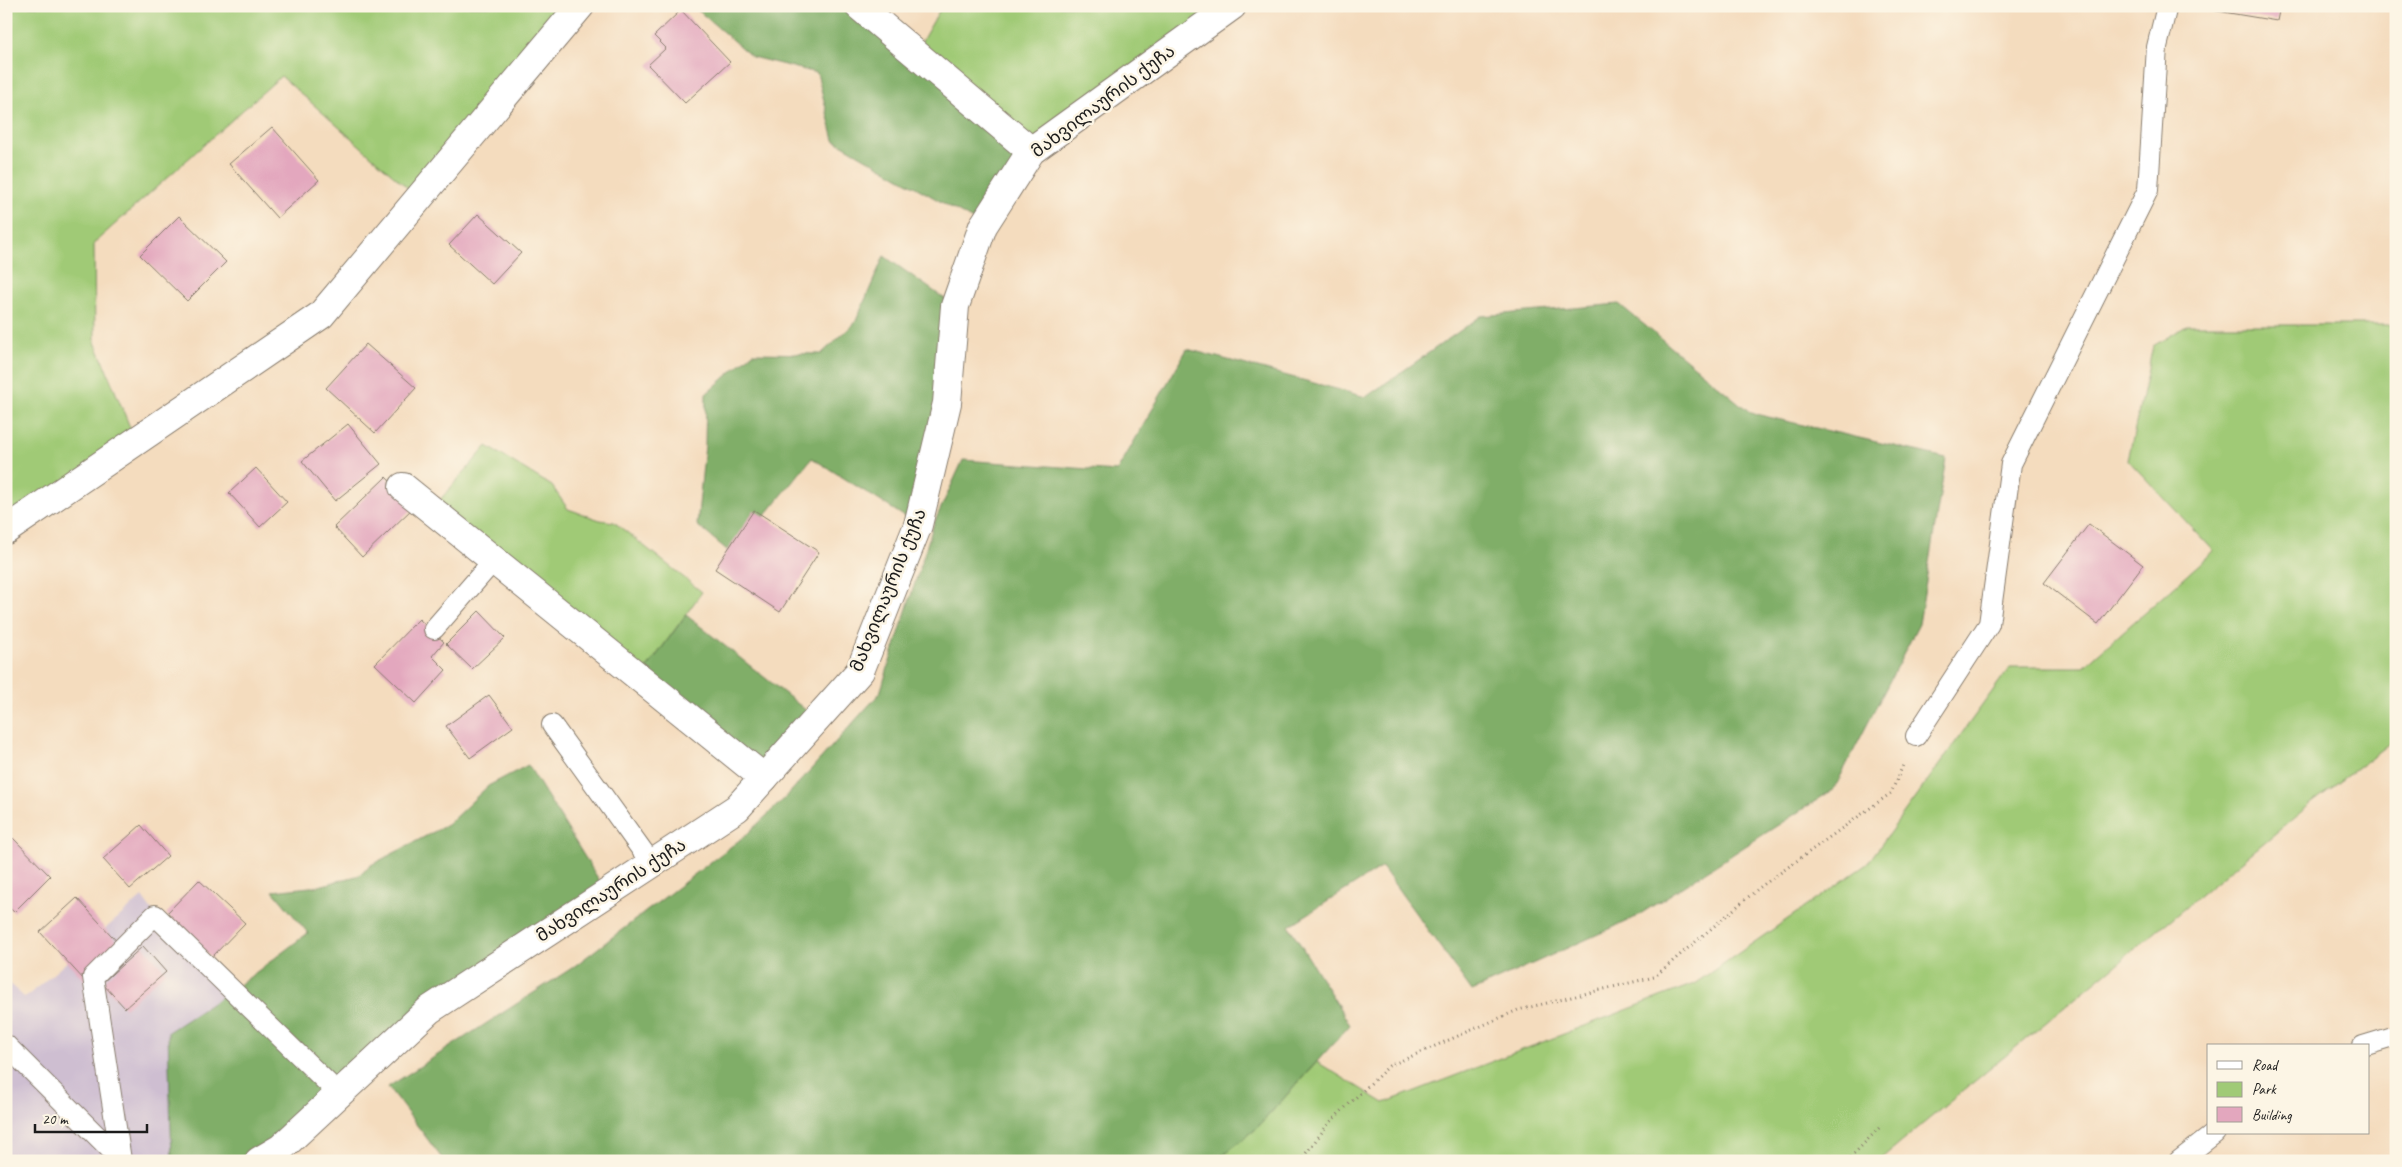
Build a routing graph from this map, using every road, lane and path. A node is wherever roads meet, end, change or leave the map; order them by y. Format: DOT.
graph roads {
  1 [pos="580,6"];
  2 [pos="859,6"];
  3 [pos="1232,6"];
  4 [pos="2168,6"];
  5 [pos="1031,151"];
  6 [pos="403,487"];
  7 [pos="6,530"];
  8 [pos="494,560"];
  9 [pos="434,629"];
  10 [pos="552,725"];
  11 [pos="1916,736"];
  12 [pos="764,778"];
  13 [pos="652,864"];
  14 [pos="2396,1036"];
  15 [pos="2370,1044"];
  16 [pos="6,1045"];
  17 [pos="339,1094"];
  18 [pos="1882,1125"];
  19 [pos="2214,1134"];
  20 [pos="122,1160"];
  21 [pos="259,1161"];
  22 [pos="1300,1161"];
  23 [pos="1847,1161"];
  24 [pos="2179,1161"];
  1 -- 7 [label="street"];
  2 -- 5 [label="street"];
  3 -- 5 [label="street, მახვილაურის ქუჩა"];
  4 -- 11 [label="lane"];
  5 -- 12 [label="street, მახვილაურის ქუჩა"];
  6 -- 8 [label="street"];
  8 -- 9 [label="lane"];
  8 -- 12 [label="street"];
  10 -- 13 [label="lane"];
  11 -- 22 [label="path"];
  12 -- 13 [label="street, მახვილაურის ქუჩა"];
  13 -- 17 [label="street, მახვილაურის ქუჩა"];
  14 -- 15 [label="lane"];
  16 -- 20 [label="lane"];
  17 -- 20 [label="lane"];
  17 -- 21 [label="street, მახვილაურის ქუჩა"];
  18 -- 23 [label="path"];
  19 -- 24 [label="lane"];
}
